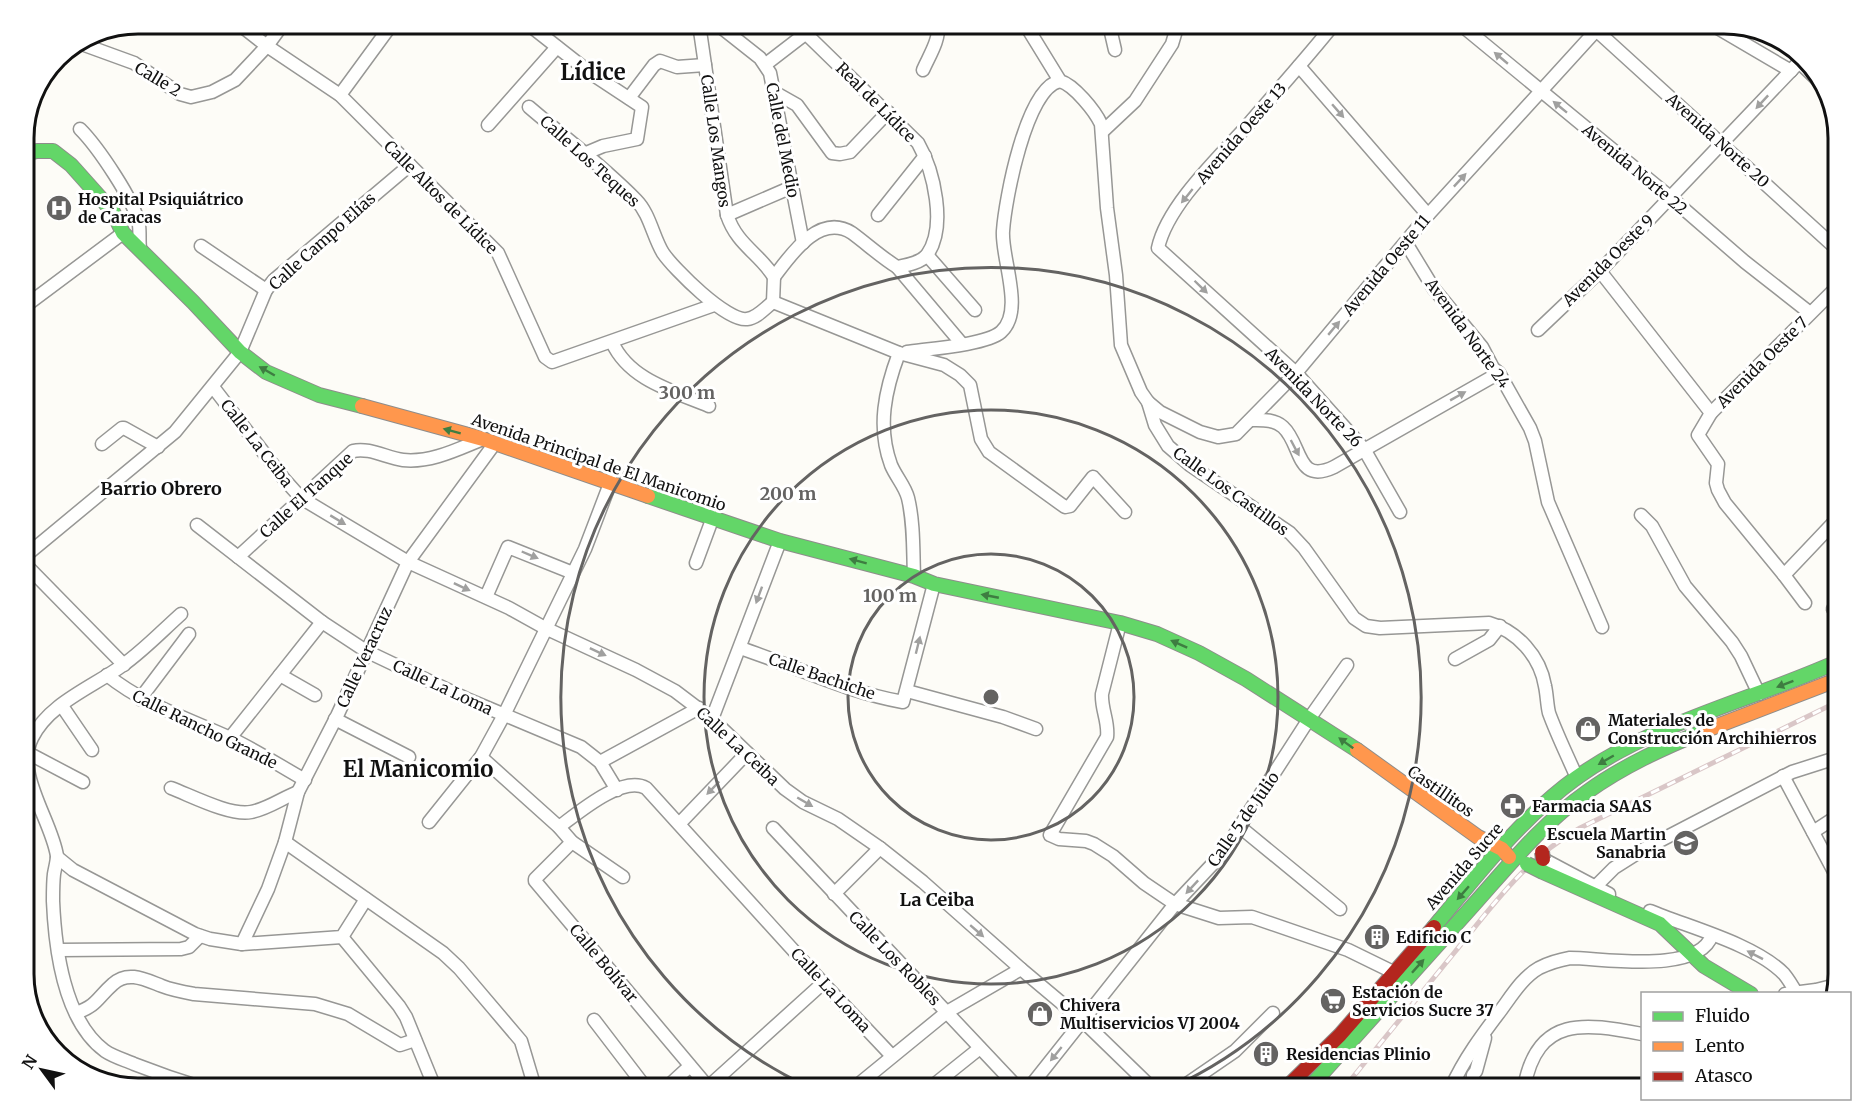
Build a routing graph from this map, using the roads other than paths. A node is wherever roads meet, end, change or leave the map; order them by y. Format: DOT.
graph roads {
  1 [pos="252,34"];
  2 [pos="276,34"];
  3 [pos="382,34"];
  4 [pos="540,34"];
  5 [pos="700,34"];
  6 [pos="730,34"];
  7 [pos="805,34"];
  8 [pos="938,34"];
  9 [pos="1031,34"];
  10 [pos="1111,34"];
  11 [pos="1176,34"];
  12 [pos="1326,34"];
  13 [pos="1472,34"];
  14 [pos="1593,34"];
  15 [pos="1606,34"];
  16 [pos="1734,35"];
  17 [pos="267,46"];
  18 [pos="90,47"];
  19 [pos="556,47"];
  20 [pos="1115,50"];
  21 [pos="766,64"];
  22 [pos="1797,64"];
  23 [pos="705,65"];
  24 [pos="1299,66"];
  25 [pos="923,70"];
  26 [pos="1060,81"];
  27 [pos="774,92"];
  28 [pos="1542,92"];
  29 [pos="340,95"];
  30 [pos="629,98"];
  31 [pos="529,107"];
  32 [pos="888,112"];
  33 [pos="488,125"];
  34 [pos="80,129"];
  35 [pos="1102,132"];
  36 [pos="1723,144"];
  37 [pos="35,151"];
  38 [pos="584,154"];
  39 [pos="925,156"];
  40 [pos="410,165"];
  41 [pos="792,187"];
  42 [pos="1670,197"];
  43 [pos="727,215"];
  44 [pos="878,215"];
  45 [pos="1428,215"];
  46 [pos="123,233"];
  47 [pos="1828,241"];
  48 [pos="803,243"];
  49 [pos="1406,243"];
  50 [pos="201,246"];
  51 [pos="1158,248"];
  52 [pos="140,249"];
  53 [pos="927,255"];
  54 [pos="897,267"];
  55 [pos="1600,271"];
  56 [pos="774,277"];
  57 [pos="266,290"];
  58 [pos="1828,296"];
  59 [pos="35,299"];
  60 [pos="773,302"];
  61 [pos="714,305"];
  62 [pos="975,310"];
  63 [pos="1810,313"];
  64 [pos="1538,330"];
  65 [pos="612,342"];
  66 [pos="962,344"];
  67 [pos="240,352"];
  68 [pos="899,353"];
  69 [pos="1296,373"];
  70 [pos="1499,373"];
  71 [pos="213,387"];
  72 [pos="1148,402"];
  73 [pos="709,406"];
  74 [pos="1711,413"];
  75 [pos="1251,420"];
  76 [pos="489,441"];
  77 [pos="102,444"];
  78 [pos="158,447"];
  79 [pos="1364,449"];
  80 [pos="611,481"];
  81 [pos="302,498"];
  82 [pos="1125,512"];
  83 [pos="1400,512"];
  84 [pos="1641,515"];
  85 [pos="713,517"];
  86 [pos="197,525"];
  87 [pos="1828,529"];
  88 [pos="780,541"];
  89 [pos="35,548"];
  90 [pos="238,557"];
  91 [pos="408,562"];
  92 [pos="696,562"];
  93 [pos="573,573"];
  94 [pos="35,574"];
  95 [pos="1784,575"];
  96 [pos="914,576"];
  97 [pos="934,584"];
  98 [pos="486,597"];
  99 [pos="1804,603"];
  100 [pos="181,614"];
  101 [pos="322,622"];
  102 [pos="1120,623"];
  103 [pos="1500,626"];
  104 [pos="1602,627"];
  105 [pos="545,628"];
  106 [pos="189,634"];
  107 [pos="740,648"];
  108 [pos="366,651"];
  109 [pos="1455,659"];
  110 [pos="124,665"];
  111 [pos="1347,665"];
  112 [pos="1828,666"];
  113 [pos="107,675"];
  114 [pos="280,675"];
  115 [pos="1828,684"];
  116 [pos="1759,694"];
  117 [pos="315,695"];
  118 [pos="905,696"];
  119 [pos="140,699"];
  120 [pos="62,706"];
  121 [pos="699,708"];
  122 [pos="504,715"];
  123 [pos="335,719"];
  124 [pos="712,719"];
  125 [pos="1309,719"];
  126 [pos="1036,729"];
  127 [pos="35,733"];
  128 [pos="230,738"];
  129 [pos="92,750"];
  130 [pos="747,753"];
  131 [pos="35,757"];
  132 [pos="409,757"];
  133 [pos="481,757"];
  134 [pos="1828,761"];
  135 [pos="600,762"];
  136 [pos="1783,776"];
  137 [pos="1393,778"];
  138 [pos="1577,778"];
  139 [pos="305,780"];
  140 [pos="83,782"];
  141 [pos="171,788"];
  142 [pos="617,790"];
  143 [pos="298,792"];
  144 [pos="35,793"];
  145 [pos="429,822"];
  146 [pos="1828,822"];
  147 [pos="680,823"];
  148 [pos="1547,823"];
  149 [pos="559,827"];
  150 [pos="1240,827"];
  151 [pos="773,828"];
  152 [pos="1813,832"];
  153 [pos="285,842"];
  154 [pos="572,842"];
  155 [pos="880,848"];
  156 [pos="57,856"];
  157 [pos="1530,858"];
  158 [pos="1828,860"];
  159 [pos="623,877"];
  160 [pos="1594,890"];
  161 [pos="834,894"];
  162 [pos="366,899"];
  163 [pos="1175,904"];
  164 [pos="1340,909"];
  165 [pos="1713,935"];
  166 [pos="200,936"];
  167 [pos="342,937"];
  168 [pos="242,944"];
  169 [pos="59,950"];
  170 [pos="1691,955"];
  171 [pos="1021,969"];
  172 [pos="1393,972"];
  173 [pos="823,983"];
  174 [pos="1828,987"];
  175 [pos="1749,992"];
  176 [pos="1792,992"];
  177 [pos="1801,992"];
  178 [pos="947,1012"];
  179 [pos="76,1013"];
  180 [pos="1273,1013"];
  181 [pos="594,1020"];
  182 [pos="1083,1021"];
  183 [pos="1492,1022"];
  184 [pos="1641,1034"];
  185 [pos="415,1040"];
  186 [pos="980,1048"];
  187 [pos="892,1056"];
  188 [pos="690,1066"];
  189 [pos="173,1078"];
  190 [pos="431,1078"];
  191 [pos="532,1078"];
  192 [pos="638,1078"];
  193 [pos="677,1078"];
  194 [pos="700,1078"];
  195 [pos="720,1078"];
  196 [pos="867,1078"];
  197 [pos="942,1078"];
  198 [pos="1008,1078"];
  199 [pos="1037,1078"];
  200 [pos="1142,1078"];
  201 [pos="1196,1078"];
  202 [pos="1296,1078"];
  203 [pos="1318,1078"];
  204 [pos="1456,1078"];
  205 [pos="1473,1078"];
  206 [pos="1526,1078"];
  1 -- 17 [label="street, Calle Altos de Lídice"];
  2 -- 17 [label="street, Calle 2"];
  3 -- 29 [label="street"];
  4 -- 19 [label="street"];
  5 -- 23 [label="street, Calle Los Mangos"];
  6 -- 21 [label="street, Calle del Medio"];
  7 -- 21 [label="street"];
  7 -- 32 [label="street, Real de Lídice"];
  8 -- 25 [label="street"];
  9 -- 26 [label="street, Calle Los Castillos"];
  10 -- 20 [label="street"];
  11 -- 35 [label="street"];
  12 -- 24 [label="street, Avenida Oeste 13"];
  28 -- 13 [label="street, Avenida Norte 22, one-way"];
  14 -- 28 [label="street, Avenida Oeste 11"];
  15 -- 36 [label="street, Avenida Norte 20"];
  16 -- 22 [label="street"];
  17 -- 18 [label="street, Calle 2"];
  17 -- 29 [label="street, Calle Altos de Lídice"];
  19 -- 30 [label="street"];
  19 -- 33 [label="street"];
  21 -- 27 [label="street, Calle del Medio"];
  22 -- 36 [label="street, Avenida Oeste 9, one-way"];
  23 -- 30 [label="street"];
  23 -- 43 [label="street, Calle Los Mangos"];
  24 -- 45 [label="street, one-way"];
  24 -- 51 [label="street, Avenida Oeste 13, one-way"];
  26 -- 35 [label="street, Calle Los Castillos"];
  26 -- 66 [label="street"];
  27 -- 32 [label="street"];
  27 -- 41 [label="street, Calle del Medio"];
  42 -- 28 [label="street, Avenida Norte 22, one-way"];
  45 -- 28 [label="street, Avenida Oeste 11, one-way"];
  29 -- 40 [label="street, Calle Altos de Lídice"];
  30 -- 38 [label="street"];
  31 -- 38 [label="street, Calle Los Teques"];
  32 -- 39 [label="street, Real de Lídice"];
  34 -- 52 [label="street"];
  35 -- 72 [label="street, Calle Los Castillos"];
  36 -- 42 [label="street, Avenida Oeste 9"];
  36 -- 47 [label="street, Avenida Norte 20"];
  37 -- 46 [label="street, Avenida Principal de El Manicomio"];
  38 -- 61 [label="street, Calle Los Teques"];
  39 -- 44 [label="street"];
  39 -- 53 [label="street, Real de Lídice"];
  40 -- 57 [label="street, Calle Campo Elías"];
  40 -- 65 [label="street, Calle Altos de Lídice"];
  41 -- 43 [label="street"];
  41 -- 48 [label="street, Calle del Medio"];
  42 -- 55 [label="street, Avenida Oeste 9"];
  42 -- 63 [label="street, Avenida Norte 22"];
  43 -- 56 [label="street, Calle Los Mangos"];
  45 -- 49 [label="street, Avenida Oeste 11"];
  46 -- 52 [label="street, Avenida Principal de El Manicomio"];
  46 -- 59 [label="street"];
  48 -- 54 [label="street"];
  48 -- 56 [label="street"];
  69 -- 49 [label="street, Avenida Oeste 11, one-way"];
  49 -- 70 [label="street, Avenida Norte 24"];
  50 -- 57 [label="street"];
  51 -- 69 [label="street, Avenida Norte 26, one-way"];
  52 -- 67 [label="street, Avenida Principal de El Manicomio"];
  53 -- 54 [label="street"];
  53 -- 62 [label="street"];
  54 -- 66 [label="street"];
  55 -- 64 [label="street, Avenida Oeste 9"];
  55 -- 74 [label="street"];
  56 -- 60 [label="street"];
  57 -- 67 [label="street, Calle Campo Elías"];
  58 -- 63 [label="street, Avenida Oeste 7"];
  60 -- 61 [label="street, Calle Los Teques"];
  60 -- 68 [label="street"];
  61 -- 65 [label="street, Calle Altos de Lídice"];
  63 -- 74 [label="street, Avenida Oeste 7"];
  65 -- 73 [label="street"];
  66 -- 68 [label="street"];
  67 -- 71 [label="street, Calle Campo Elías"];
  76 -- 67 [label="street, Avenida Principal de El Manicomio, one-way"];
  68 -- 82 [label="street"];
  68 -- 96 [label="street"];
  69 -- 75 [label="street, Avenida Oeste 11"];
  69 -- 79 [label="street, Avenida Norte 26"];
  79 -- 70 [label="street, one-way"];
  70 -- 104 [label="street, Avenida Norte 24"];
  71 -- 78 [label="street, Calle Campo Elías"];
  71 -- 81 [label="street, Calle La Ceiba"];
  72 -- 75 [label="street, Avenida Oeste 11"];
  72 -- 103 [label="street, Calle Los Castillos"];
  74 -- 95 [label="street"];
  75 -- 79 [label="street, one-way"];
  76 -- 80 [label="street, Avenida Principal de El Manicomio"];
  76 -- 81 [label="street, Calle El Tanque"];
  76 -- 91 [label="street, Calle Veracruz"];
  77 -- 78 [label="street"];
  78 -- 89 [label="street, Calle Campo Elías"];
  79 -- 83 [label="street, Avenida Norte 26"];
  80 -- 85 [label="street, Avenida Principal de El Manicomio"];
  80 -- 93 [label="street"];
  81 -- 90 [label="street, Calle El Tanque"];
  81 -- 91 [label="street, Calle La Ceiba, one-way"];
  84 -- 116 [label="street"];
  85 -- 88 [label="street, Avenida Principal de El Manicomio"];
  85 -- 92 [label="street"];
  86 -- 90 [label="street, Calle La Loma"];
  87 -- 95 [label="street"];
  96 -- 88 [label="street, Avenida Principal de El Manicomio, one-way"];
  88 -- 107 [label="street, one-way"];
  90 -- 101 [label="street, Calle La Loma"];
  91 -- 98 [label="street, Calle La Ceiba, one-way"];
  91 -- 108 [label="street, Calle Veracruz"];
  98 -- 93 [label="street, one-way"];
  93 -- 105 [label="street"];
  94 -- 110 [label="street"];
  95 -- 99 [label="street"];
  96 -- 97 [label="street, Avenida Principal de El Manicomio"];
  102 -- 97 [label="street, Avenida Principal de El Manicomio, one-way"];
  118 -- 97 [label="street, one-way"];
  98 -- 105 [label="street, Calle La Ceiba"];
  100 -- 110 [label="street"];
  101 -- 108 [label="street, Calle La Loma"];
  101 -- 114 [label="street"];
  125 -- 102 [label="street, Avenida Principal de El Manicomio, one-way"];
  102 -- 163 [label="street"];
  103 -- 109 [label="street"];
  103 -- 138 [label="street"];
  105 -- 121 [label="street, Calle La Ceiba, one-way"];
  105 -- 122 [label="street"];
  106 -- 119 [label="street"];
  107 -- 118 [label="street, Calle Bachiche"];
  107 -- 124 [label="street"];
  108 -- 122 [label="street, Calle La Loma"];
  108 -- 123 [label="street, Calle Veracruz"];
  110 -- 113 [label="street"];
  111 -- 125 [label="street, Calle 5 de Julio"];
  112 -- 116 [label="street, Avenida Sucre, one-way"];
  113 -- 119 [label="street, Calle Rancho Grande"];
  113 -- 120 [label="street"];
  114 -- 117 [label="street"];
  114 -- 128 [label="street"];
  115 -- 148 [label="street, Avenida Sucre"];
  116 -- 138 [label="street, Avenida Sucre, one-way"];
  118 -- 126 [label="street, Calle Bachiche"];
  119 -- 128 [label="street, Calle Rancho Grande"];
  120 -- 127 [label="street"];
  120 -- 129 [label="street"];
  121 -- 124 [label="street, Calle La Ceiba"];
  121 -- 135 [label="street"];
  122 -- 133 [label="street"];
  122 -- 135 [label="street, Calle La Loma"];
  123 -- 132 [label="street"];
  123 -- 139 [label="street, Calle Veracruz"];
  124 -- 130 [label="street, Calle La Ceiba"];
  137 -- 125 [label="street, Avenida Principal de El Manicomio, one-way"];
  125 -- 150 [label="street, Calle 5 de Julio"];
  128 -- 139 [label="street, Calle Rancho Grande"];
  130 -- 147 [label="street, one-way"];
  130 -- 155 [label="street, Calle La Ceiba, one-way"];
  131 -- 140 [label="street"];
  133 -- 145 [label="street"];
  133 -- 149 [label="street"];
  134 -- 136 [label="street"];
  135 -- 142 [label="street, Calle La Loma"];
  136 -- 152 [label="street"];
  136 -- 160 [label="street"];
  137 -- 157 [label="street, Castillitos"];
  138 -- 157 [label="street, Avenida Sucre"];
  139 -- 143 [label="street, Calle Veracruz"];
  141 -- 143 [label="street"];
  142 -- 147 [label="street, Calle La Loma"];
  142 -- 149 [label="street, Calle La Loma"];
  143 -- 153 [label="street, Calle Veracruz"];
  144 -- 156 [label="street"];
  146 -- 152 [label="street"];
  147 -- 173 [label="street, Calle La Loma"];
  148 -- 157 [label="street, Avenida Sucre"];
  148 -- 157 [label="street"];
  149 -- 154 [label="street"];
  150 -- 163 [label="street, Calle 5 de Julio, one-way"];
  150 -- 164 [label="street"];
  151 -- 161 [label="street, Calle Los Robles"];
  152 -- 158 [label="street"];
  153 -- 162 [label="street"];
  153 -- 168 [label="street, Calle Veracruz"];
  154 -- 159 [label="street"];
  154 -- 188 [label="street, Calle Bolívar"];
  155 -- 161 [label="street"];
  155 -- 171 [label="street, Calle La Ceiba, one-way"];
  156 -- 166 [label="street"];
  156 -- 169 [label="street"];
  157 -- 160 [label="street, Castillitos"];
  157 -- 172 [label="street, Avenida Sucre, one-way"];
  203 -- 157 [label="street, Avenida Sucre, one-way"];
  160 -- 165 [label="street"];
  160 -- 170 [label="street, Castillitos"];
  161 -- 178 [label="street, Calle Los Robles"];
  162 -- 167 [label="street"];
  162 -- 191 [label="street"];
  163 -- 172 [label="street"];
  163 -- 182 [label="street, Calle 5 de Julio"];
  165 -- 170 [label="street"];
  176 -- 165 [label="street, one-way"];
  166 -- 168 [label="street"];
  166 -- 169 [label="street"];
  167 -- 168 [label="street"];
  167 -- 185 [label="street"];
  169 -- 179 [label="street"];
  170 -- 175 [label="street, Castillitos"];
  170 -- 183 [label="street"];
  171 -- 178 [label="street"];
  171 -- 182 [label="street, Calle La Ceiba"];
  172 -- 202 [label="street, Avenida Sucre"];
  173 -- 187 [label="street, Calle La Loma"];
  173 -- 195 [label="street"];
  174 -- 177 [label="street"];
  178 -- 186 [label="street, Calle Los Robles"];
  178 -- 187 [label="street"];
  179 -- 185 [label="street"];
  179 -- 189 [label="street"];
  180 -- 201 [label="street"];
  181 -- 192 [label="street"];
  182 -- 199 [label="street, Calle 5 de Julio, one-way"];
  182 -- 200 [label="street, Calle La Ceiba"];
  183 -- 204 [label="street"];
  183 -- 205 [label="street"];
  184 -- 206 [label="street"];
  185 -- 190 [label="street"];
  186 -- 197 [label="street"];
  186 -- 198 [label="street, Calle Los Robles"];
  187 -- 196 [label="street"];
  188 -- 193 [label="street"];
  188 -- 194 [label="street, Calle Bolívar"];
}
